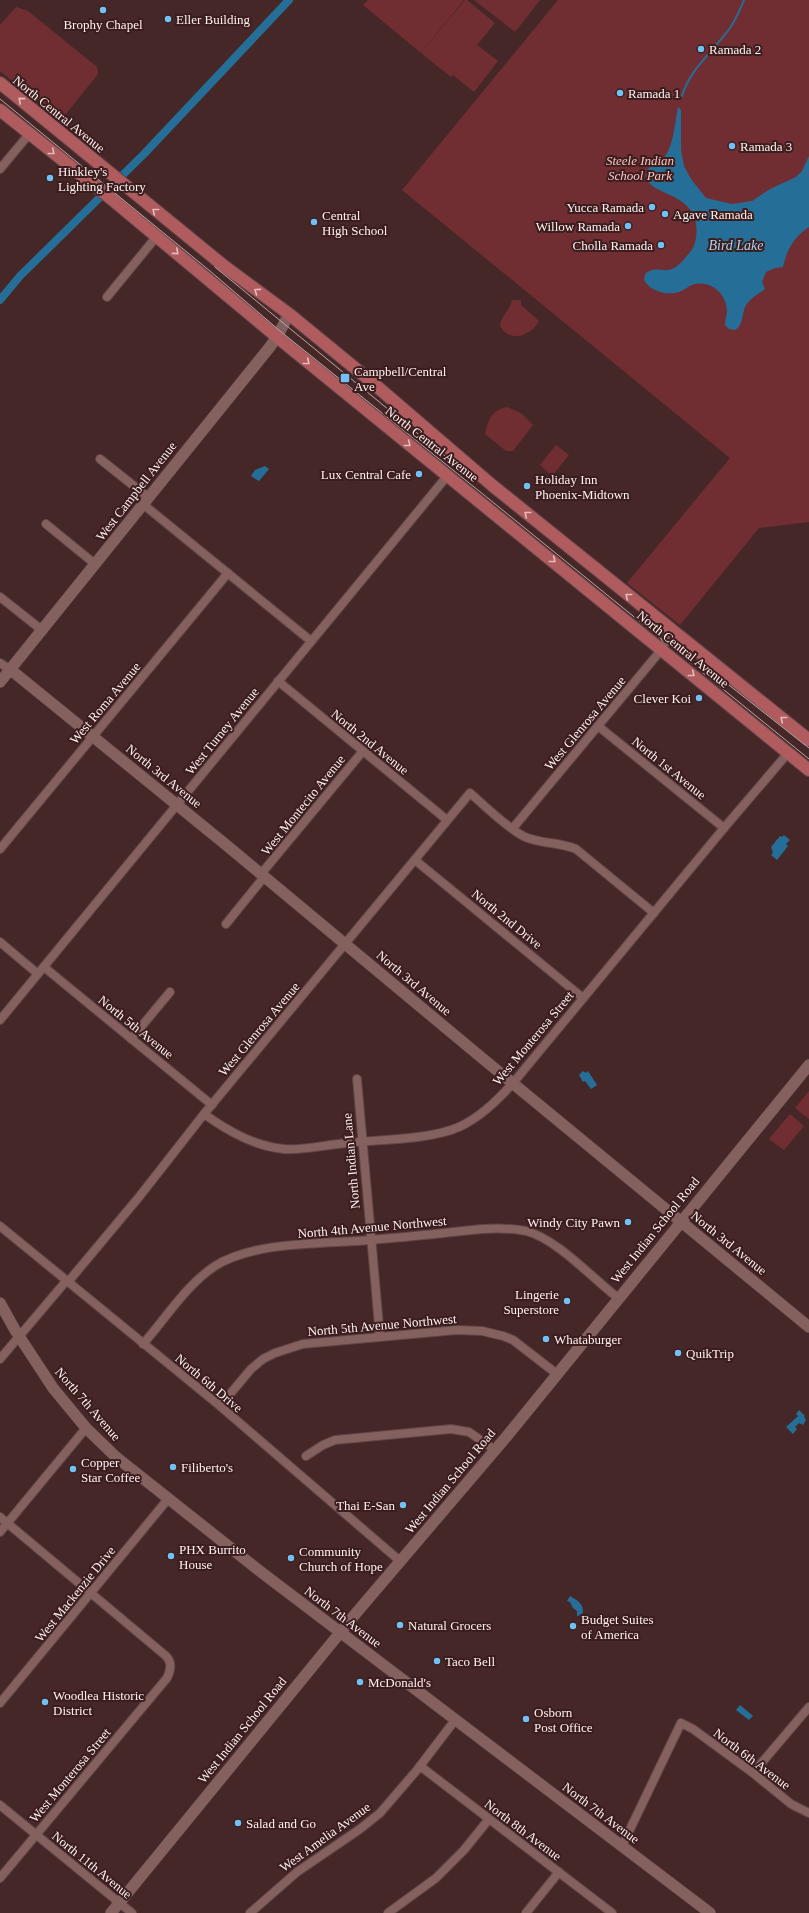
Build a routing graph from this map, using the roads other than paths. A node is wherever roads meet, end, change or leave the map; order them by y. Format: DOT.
graph roads {
  1 [pos="0,83"];
  2 [pos="0,110"];
  3 [pos="30,133"];
  4 [pos="0,169"];
  5 [pos="157,236"];
  6 [pos="107,297"];
  7 [pos="289,314"];
  8 [pos="277,337"];
  9 [pos="100,459"];
  10 [pos="448,475"];
  11 [pos="146,501"];
  12 [pos="46,524"];
  13 [pos="95,564"];
  14 [pos="228,573"];
  15 [pos="0,597"];
  16 [pos="670,629"];
  17 [pos="43,631"];
  18 [pos="311,641"];
  19 [pos="662,649"];
  20 [pos="0,663"];
  21 [pos="11,670"];
  22 [pos="278,681"];
  23 [pos="0,682"];
  24 [pos="598,726"];
  25 [pos="93,736"];
  26 [pos="809,740"];
  27 [pos="363,751"];
  28 [pos="788,753"];
  29 [pos="809,770"];
  30 [pos="177,805"];
  31 [pos="447,820"];
  32 [pos="513,828"];
  33 [pos="724,828"];
  34 [pos="0,849"];
  35 [pos="415,860"];
  36 [pos="263,876"];
  37 [pos="654,912"];
  38 [pos="226,924"];
  39 [pos="0,942"];
  40 [pos="345,944"];
  41 [pos="44,967"];
  42 [pos="38,974"];
  43 [pos="170,992"];
  44 [pos="583,998"];
  45 [pos="0,1020"];
  46 [pos="132,1039"];
  47 [pos="809,1065"];
  48 [pos="357,1079"];
  49 [pos="513,1083"];
  50 [pos="212,1105"];
  51 [pos="204,1114"];
  52 [pos="361,1141"];
  53 [pos="680,1221"];
  54 [pos="0,1226"];
  55 [pos="371,1240"];
  56 [pos="68,1281"];
  57 [pos="618,1298"];
  58 [pos="0,1303"];
  59 [pos="809,1327"];
  60 [pos="19,1337"];
  61 [pos="380,1337"];
  62 [pos="143,1344"];
  63 [pos="0,1359"];
  64 [pos="557,1374"];
  65 [pos="220,1406"];
  66 [pos="86,1428"];
  67 [pos="495,1450"];
  68 [pos="306,1456"];
  69 [pos="168,1499"];
  70 [pos="0,1517"];
  71 [pos="7,1523"];
  72 [pos="0,1532"];
  73 [pos="400,1562"];
  74 [pos="91,1593"];
  75 [pos="340,1632"];
  76 [pos="0,1703"];
  77 [pos="809,1707"];
  78 [pos="455,1720"];
  79 [pos="420,1766"];
  80 [pos="753,1773"];
  81 [pos="0,1805"];
  82 [pos="809,1813"];
  83 [pos="489,1819"];
  84 [pos="36,1834"];
  85 [pos="622,1846"];
  86 [pos="559,1872"];
  87 [pos="0,1878"];
  88 [pos="119,1903"];
  89 [pos="111,1913"];
  90 [pos="132,1913"];
  91 [pos="250,1913"];
  92 [pos="388,1913"];
  93 [pos="526,1913"];
  94 [pos="612,1913"];
  95 [pos="710,1913"];
  7 -- 1 [label="main road, North Central Avenue, one-way"];
  2 -- 3 [label="main road, North Central Avenue"];
  3 -- 4 [label="street"];
  3 -- 5 [label="main road, North Central Avenue, one-way"];
  5 -- 6 [label="street"];
  5 -- 8 [label="main road, North Central Avenue, one-way"];
  7 -- 8 [label="main road, West Campbell Avenue"];
  16 -- 7 [label="main road, North Central Avenue, one-way"];
  8 -- 10 [label="main road, North Central Avenue, one-way"];
  8 -- 11 [label="main road, West Campbell Avenue"];
  9 -- 11 [label="street"];
  10 -- 18 [label="street, West Turney Avenue"];
  10 -- 19 [label="main road, North Central Avenue, one-way"];
  11 -- 13 [label="main road, West Campbell Avenue"];
  11 -- 14 [label="street"];
  12 -- 13 [label="street"];
  13 -- 17 [label="main road, West Campbell Avenue"];
  14 -- 18 [label="street"];
  14 -- 25 [label="street, West Roma Avenue"];
  15 -- 17 [label="street"];
  16 -- 19 [label="street, West Glenrosa Avenue"];
  26 -- 16 [label="main road, North Central Avenue, one-way"];
  17 -- 21 [label="main road, West Campbell Avenue"];
  18 -- 22 [label="street, West Turney Avenue"];
  19 -- 24 [label="street, West Glenrosa Avenue"];
  19 -- 28 [label="main road, North Central Avenue, one-way"];
  20 -- 21 [label="street, North 3rd Avenue"];
  21 -- 23 [label="main road, West Campbell Avenue"];
  21 -- 25 [label="main road, North 3rd Avenue"];
  22 -- 27 [label="street, North 2nd Avenue"];
  22 -- 30 [label="street, West Turney Avenue"];
  24 -- 32 [label="street, West Glenrosa Avenue"];
  24 -- 33 [label="street, North 1st Avenue"];
  25 -- 30 [label="main road, North 3rd Avenue"];
  25 -- 34 [label="street, West Roma Avenue"];
  27 -- 31 [label="street, North 2nd Avenue"];
  27 -- 36 [label="street, West Montecito Avenue"];
  28 -- 29 [label="main road, North Central Avenue"];
  28 -- 33 [label="street, West Monterosa Street"];
  30 -- 36 [label="main road, North 3rd Avenue"];
  30 -- 41 [label="street, West Turney Avenue"];
  31 -- 32 [label="street, West Glenrosa Avenue"];
  31 -- 35 [label="street, West Glenrosa Avenue"];
  32 -- 37 [label="street"];
  33 -- 37 [label="street, West Monterosa Street"];
  35 -- 40 [label="street, West Glenrosa Avenue"];
  35 -- 44 [label="street, North 2nd Drive"];
  36 -- 38 [label="street, West Montecito Avenue"];
  36 -- 40 [label="main road, North 3rd Avenue"];
  37 -- 44 [label="street, West Monterosa Street"];
  39 -- 42 [label="street"];
  40 -- 49 [label="main road, North 3rd Avenue"];
  40 -- 50 [label="street, West Glenrosa Avenue"];
  41 -- 42 [label="street, West Turney Avenue"];
  41 -- 46 [label="street, North 5th Avenue"];
  42 -- 45 [label="street, West Turney Avenue"];
  43 -- 46 [label="street"];
  44 -- 49 [label="street, West Monterosa Street"];
  46 -- 50 [label="street, North 5th Avenue"];
  47 -- 53 [label="main road, West Indian School Road"];
  48 -- 52 [label="street, North Indian Lane"];
  49 -- 52 [label="street, West Monterosa Street"];
  49 -- 53 [label="main road, North 3rd Avenue"];
  50 -- 51 [label="street, West Glenrosa Avenue"];
  51 -- 52 [label="street, West Monterosa Street"];
  51 -- 56 [label="street, West Glenrosa Avenue"];
  52 -- 55 [label="street, North Indian Lane"];
  53 -- 57 [label="main road, West Indian School Road"];
  53 -- 59 [label="main road, North 3rd Avenue"];
  54 -- 56 [label="street, North 6th Drive"];
  55 -- 57 [label="street, North 4th Avenue Northwest"];
  55 -- 61 [label="street, North Indian Lane"];
  55 -- 62 [label="street, North 4th Avenue Northwest"];
  56 -- 60 [label="street, West Glenrosa Avenue"];
  56 -- 62 [label="street, North 6th Drive"];
  57 -- 64 [label="main road, West Indian School Road"];
  58 -- 60 [label="main road, North 7th Avenue"];
  60 -- 63 [label="street, West Glenrosa Avenue"];
  60 -- 66 [label="main road, North 7th Avenue"];
  61 -- 64 [label="street, North 5th Avenue Northwest"];
  61 -- 65 [label="street, North 5th Avenue Northwest"];
  62 -- 65 [label="street, North 6th Drive"];
  64 -- 67 [label="main road, West Indian School Road"];
  65 -- 73 [label="street, North 6th Drive"];
  66 -- 69 [label="main road, North 7th Avenue"];
  66 -- 71 [label="street"];
  67 -- 68 [label="street"];
  67 -- 73 [label="main road, West Indian School Road"];
  69 -- 74 [label="street, West Mackenzie Drive"];
  69 -- 75 [label="main road, North 7th Avenue"];
  70 -- 71 [label="street"];
  71 -- 72 [label="street"];
  71 -- 74 [label="street"];
  73 -- 75 [label="main road, West Indian School Road"];
  74 -- 76 [label="street, West Mackenzie Drive"];
  74 -- 84 [label="street, West Monterosa Street"];
  75 -- 78 [label="main road, North 7th Avenue"];
  75 -- 88 [label="main road, West Indian School Road"];
  77 -- 80 [label="street"];
  78 -- 79 [label="street, West Amelia Avenue"];
  78 -- 85 [label="main road, North 7th Avenue"];
  79 -- 83 [label="street, North 8th Avenue"];
  79 -- 91 [label="street, West Amelia Avenue"];
  80 -- 82 [label="street, North 6th Avenue"];
  80 -- 85 [label="street, North 6th Avenue"];
  81 -- 84 [label="street, North 11th Avenue"];
  83 -- 86 [label="street, North 8th Avenue"];
  83 -- 92 [label="street"];
  84 -- 87 [label="street, West Monterosa Street"];
  84 -- 88 [label="street, North 11th Avenue"];
  85 -- 95 [label="main road, North 7th Avenue"];
  86 -- 93 [label="street"];
  86 -- 94 [label="street, North 8th Avenue"];
  88 -- 89 [label="main road, West Indian School Road"];
  88 -- 90 [label="street, North 11th Avenue"];
}
